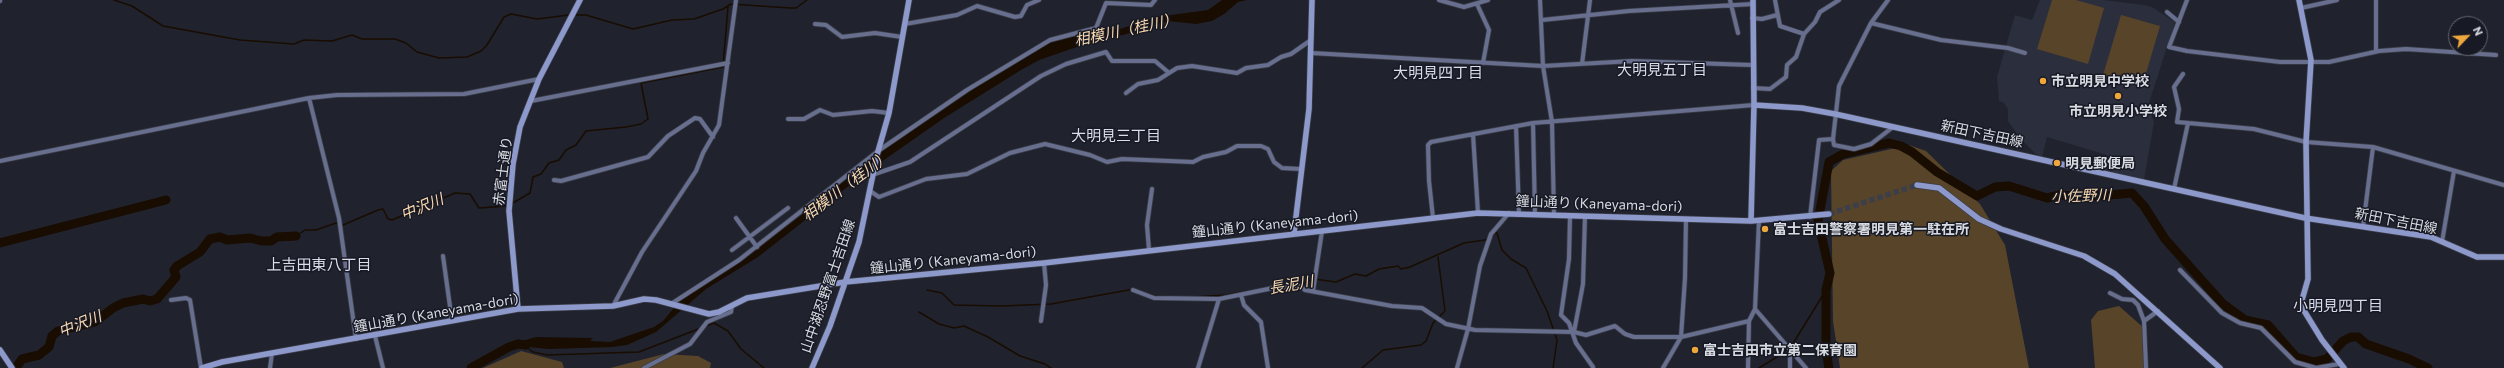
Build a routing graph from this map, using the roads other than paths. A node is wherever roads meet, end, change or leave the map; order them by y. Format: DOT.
graph roads {
  1 [pos="580,0"];
  2 [pos="736,0"];
  3 [pos="909,0"];
  4 [pos="1039,0"];
  5 [pos="1155,0"];
  6 [pos="1312,0"];
  7 [pos="1439,0"];
  8 [pos="1488,0"];
  9 [pos="1540,0"];
  10 [pos="1590,0"];
  11 [pos="1775,0"];
  12 [pos="1839,0"];
  13 [pos="1888,0"];
  14 [pos="2187,0"];
  15 [pos="2299,0"];
  16 [pos="2338,0"];
  17 [pos="2376,0"];
  18 [pos="1107,2"];
  19 [pos="1731,2"];
  20 [pos="1753,2"];
  21 [pos="1477,4"];
  22 [pos="2301,8"];
  23 [pos="2167,12"];
  24 [pos="1588,14"];
  25 [pos="1777,15"];
  26 [pos="1752,18"];
  27 [pos="1542,20"];
  28 [pos="2179,22"];
  29 [pos="1871,23"];
  30 [pos="815,24"];
  31 [pos="905,24"];
  32 [pos="1738,33"];
  33 [pos="1804,34"];
  34 [pos="902,37"];
  35 [pos="1311,40"];
  36 [pos="2376,51"];
  37 [pos="1311,53"];
  38 [pos="2025,53"];
  39 [pos="2496,55"];
  40 [pos="2311,60"];
  41 [pos="728,63"];
  42 [pos="1483,63"];
  43 [pos="1582,64"];
  44 [pos="1752,65"];
  45 [pos="1543,66"];
  46 [pos="1168,72"];
  47 [pos="2182,74"];
  48 [pos="539,79"];
  49 [pos="1753,88"];
  50 [pos="1126,93"];
  51 [pos="309,98"];
  52 [pos="531,101"];
  53 [pos="1754,105"];
  54 [pos="889,113"];
  55 [pos="1835,114"];
  56 [pos="788,119"];
  57 [pos="1552,122"];
  58 [pos="1533,123"];
  59 [pos="2188,123"];
  60 [pos="1516,126"];
  61 [pos="1893,127"];
  62 [pos="1473,134"];
  63 [pos="713,136"];
  64 [pos="1833,139"];
  65 [pos="2306,142"];
  66 [pos="2373,147"];
  67 [pos="877,153"];
  68 [pos="0,160"];
  69 [pos="1300,169"];
  70 [pos="2454,171"];
  71 [pos="873,174"];
  72 [pos="554,180"];
  73 [pos="1917,185"];
  74 [pos="2504,185"];
  75 [pos="1152,189"];
  76 [pos="2174,189"];
  77 [pos="870,192"];
  78 [pos="788,208"];
  79 [pos="1478,213"];
  80 [pos="1509,214"];
  81 [pos="1519,214"];
  82 [pos="1535,214"];
  83 [pos="1554,215"];
  84 [pos="1827,215"];
  85 [pos="1570,216"];
  86 [pos="1585,216"];
  87 [pos="1810,217"];
  88 [pos="736,218"];
  89 [pos="1433,218"];
  90 [pos="2305,218"];
  91 [pos="1686,219"];
  92 [pos="1760,220"];
  93 [pos="1752,221"];
  94 [pos="2363,227"];
  95 [pos="1322,231"];
  96 [pos="1294,233"];
  97 [pos="750,236"];
  98 [pos="2442,242"];
  99 [pos="757,247"];
  100 [pos="732,250"];
  101 [pos="1149,250"];
  102 [pos="443,256"];
  103 [pos="2504,257"];
  104 [pos="1044,263"];
  105 [pos="2180,270"];
  106 [pos="845,282"];
  107 [pos="1132,290"];
  108 [pos="1313,291"];
  109 [pos="2110,293"];
  110 [pos="1241,295"];
  111 [pos="1219,299"];
  112 [pos="171,300"];
  113 [pos="673,304"];
  114 [pos="613,306"];
  115 [pos="732,306"];
  116 [pos="518,309"];
  117 [pos="1755,309"];
  118 [pos="2158,311"];
  119 [pos="452,321"];
  120 [pos="1040,321"];
  121 [pos="1749,321"];
  122 [pos="2144,321"];
  123 [pos="1468,329"];
  124 [pos="1574,332"];
  125 [pos="375,336"];
  126 [pos="1681,337"];
  127 [pos="356,339"];
  128 [pos="1790,349"];
  129 [pos="0,350"];
  130 [pos="272,353"];
  131 [pos="2339,364"];
  132 [pos="1593,367"];
  133 [pos="12,368"];
  134 [pos="201,368"];
  135 [pos="270,368"];
  136 [pos="383,368"];
  137 [pos="644,368"];
  138 [pos="812,368"];
  139 [pos="1198,368"];
  140 [pos="1268,368"];
  141 [pos="1457,368"];
  142 [pos="1663,368"];
  143 [pos="1748,368"];
  144 [pos="1790,368"];
  145 [pos="1806,368"];
  146 [pos="2146,368"];
  147 [pos="2220,368"];
  148 [pos="2344,368"];
  1 -- 48 [label="main road, 赤富士通り"];
  2 -- 41 [label="street"];
  3 -- 31 [label="main road, 山中湖忍野富士吉田線"];
  4 -- 31 [label="street"];
  5 -- 18 [label="street"];
  6 -- 35 [label="main road"];
  7 -- 21 [label="street"];
  8 -- 21 [label="street"];
  9 -- 27 [label="street"];
  10 -- 24 [label="street"];
  11 -- 25 [label="street"];
  12 -- 33 [label="street"];
  13 -- 29 [label="street"];
  14 -- 28 [label="street"];
  15 -- 22 [label="main road"];
  16 -- 22 [label="street"];
  17 -- 36 [label="street"];
  18 -- 67 [label="street"];
  19 -- 20 [label="street"];
  19 -- 24 [label="street"];
  19 -- 32 [label="street"];
  20 -- 26 [label="main road"];
  21 -- 42 [label="street"];
  22 -- 40 [label="main road"];
  23 -- 28 [label="street"];
  24 -- 27 [label="street"];
  24 -- 43 [label="street"];
  25 -- 26 [label="street"];
  25 -- 33 [label="street"];
  26 -- 44 [label="main road"];
  27 -- 45 [label="street"];
  28 -- 40 [label="street"];
  29 -- 38 [label="street"];
  29 -- 55 [label="street"];
  30 -- 34 [label="street"];
  31 -- 34 [label="main road, 山中湖忍野富士吉田線"];
  33 -- 49 [label="street"];
  34 -- 54 [label="main road, 山中湖忍野富士吉田線"];
  35 -- 37 [label="main road"];
  35 -- 46 [label="street"];
  36 -- 39 [label="street"];
  36 -- 40 [label="street"];
  37 -- 42 [label="street"];
  37 -- 69 [label="main road"];
  40 -- 65 [label="main road"];
  41 -- 52 [label="street"];
  41 -- 63 [label="street"];
  42 -- 45 [label="street"];
  43 -- 44 [label="street"];
  43 -- 45 [label="street"];
  44 -- 49 [label="main road"];
  45 -- 57 [label="street"];
  46 -- 50 [label="street"];
  46 -- 71 [label="street"];
  47 -- 59 [label="street"];
  48 -- 51 [label="street"];
  48 -- 52 [label="main road, 赤富士通り"];
  49 -- 53 [label="main road"];
  51 -- 68 [label="street"];
  51 -- 127 [label="street"];
  52 -- 116 [label="main road, 赤富士通り"];
  53 -- 55 [label="main road, 新田下吉田線"];
  53 -- 57 [label="street"];
  53 -- 93 [label="main road"];
  54 -- 56 [label="street"];
  54 -- 67 [label="main road, 山中湖忍野富士吉田線"];
  55 -- 61 [label="main road, 新田下吉田線"];
  55 -- 64 [label="street"];
  57 -- 58 [label="street"];
  57 -- 83 [label="street"];
  58 -- 60 [label="street"];
  58 -- 82 [label="street"];
  59 -- 65 [label="street"];
  59 -- 76 [label="street"];
  60 -- 62 [label="street"];
  60 -- 81 [label="street"];
  61 -- 64 [label="street"];
  61 -- 76 [label="main road, 新田下吉田線"];
  62 -- 79 [label="street"];
  62 -- 89 [label="street"];
  63 -- 72 [label="street"];
  63 -- 114 [label="street"];
  64 -- 87 [label="street"];
  65 -- 66 [label="street"];
  65 -- 90 [label="main road"];
  66 -- 70 [label="street"];
  66 -- 94 [label="street"];
  67 -- 71 [label="main road, 山中湖忍野富士吉田線"];
  67 -- 99 [label="street"];
  69 -- 77 [label="street"];
  69 -- 96 [label="main road"];
  70 -- 74 [label="street"];
  70 -- 98 [label="street"];
  71 -- 77 [label="main road, 山中湖忍野富士吉田線"];
  73 -- 118 [label="main road"];
  75 -- 101 [label="street"];
  76 -- 90 [label="main road, 新田下吉田線"];
  77 -- 106 [label="main road, 山中湖忍野富士吉田線"];
  78 -- 97 [label="street"];
  79 -- 80 [label="main road, 鐘山通り (Kaneyama-dori)"];
  79 -- 89 [label="main road, 鐘山通り (Kaneyama-dori)"];
  80 -- 81 [label="main road, 鐘山通り (Kaneyama-dori)"];
  80 -- 123 [label="street"];
  81 -- 82 [label="main road, 鐘山通り (Kaneyama-dori)"];
  82 -- 83 [label="main road, 鐘山通り (Kaneyama-dori)"];
  83 -- 85 [label="main road, 鐘山通り (Kaneyama-dori)"];
  84 -- 87 [label="main road, 鐘山通り (Kaneyama-dori)"];
  85 -- 86 [label="main road, 鐘山通り (Kaneyama-dori)"];
  85 -- 124 [label="street"];
  86 -- 91 [label="main road, 鐘山通り (Kaneyama-dori)"];
  86 -- 124 [label="street"];
  87 -- 92 [label="main road, 鐘山通り (Kaneyama-dori)"];
  88 -- 97 [label="street"];
  89 -- 95 [label="main road, 鐘山通り (Kaneyama-dori)"];
  90 -- 94 [label="main road, 新田下吉田線"];
  90 -- 131 [label="main road"];
  91 -- 93 [label="main road, 鐘山通り (Kaneyama-dori)"];
  91 -- 126 [label="street"];
  92 -- 93 [label="main road, 鐘山通り (Kaneyama-dori)"];
  92 -- 117 [label="street"];
  94 -- 98 [label="main road, 新田下吉田線"];
  95 -- 96 [label="main road, 鐘山通り (Kaneyama-dori)"];
  95 -- 108 [label="street"];
  96 -- 101 [label="main road, 鐘山通り (Kaneyama-dori)"];
  97 -- 99 [label="street"];
  97 -- 100 [label="street"];
  98 -- 103 [label="main road, 新田下吉田線"];
  99 -- 113 [label="street"];
  101 -- 104 [label="main road, 鐘山通り (Kaneyama-dori)"];
  102 -- 119 [label="street"];
  104 -- 106 [label="main road, 鐘山通り (Kaneyama-dori)"];
  104 -- 120 [label="street"];
  105 -- 131 [label="street"];
  106 -- 115 [label="main road, 鐘山通り (Kaneyama-dori)"];
  106 -- 138 [label="main road, 山中湖忍野富士吉田線"];
  107 -- 111 [label="street"];
  108 -- 110 [label="street"];
  108 -- 123 [label="street"];
  109 -- 122 [label="street"];
  110 -- 111 [label="street"];
  110 -- 140 [label="street"];
  111 -- 139 [label="street"];
  112 -- 134 [label="street"];
  113 -- 114 [label="main road, 鐘山通り (Kaneyama-dori)"];
  113 -- 115 [label="main road, 鐘山通り (Kaneyama-dori)"];
  114 -- 116 [label="main road, 鐘山通り (Kaneyama-dori)"];
  115 -- 137 [label="street"];
  116 -- 119 [label="main road, 鐘山通り (Kaneyama-dori)"];
  117 -- 121 [label="street"];
  117 -- 128 [label="street"];
  118 -- 122 [label="street"];
  118 -- 147 [label="main road"];
  119 -- 125 [label="main road, 鐘山通り (Kaneyama-dori)"];
  121 -- 126 [label="street"];
  121 -- 143 [label="street"];
  122 -- 146 [label="street"];
  123 -- 124 [label="street"];
  123 -- 141 [label="street"];
  124 -- 126 [label="street"];
  124 -- 132 [label="street"];
  125 -- 127 [label="main road, 鐘山通り (Kaneyama-dori)"];
  125 -- 136 [label="street"];
  126 -- 142 [label="street"];
  127 -- 130 [label="main road, 鐘山通り (Kaneyama-dori)"];
  128 -- 144 [label="street"];
  128 -- 145 [label="street"];
  129 -- 133 [label="main road"];
  130 -- 134 [label="main road, 鐘山通り (Kaneyama-dori)"];
  130 -- 135 [label="street"];
  131 -- 148 [label="main road"];
}
